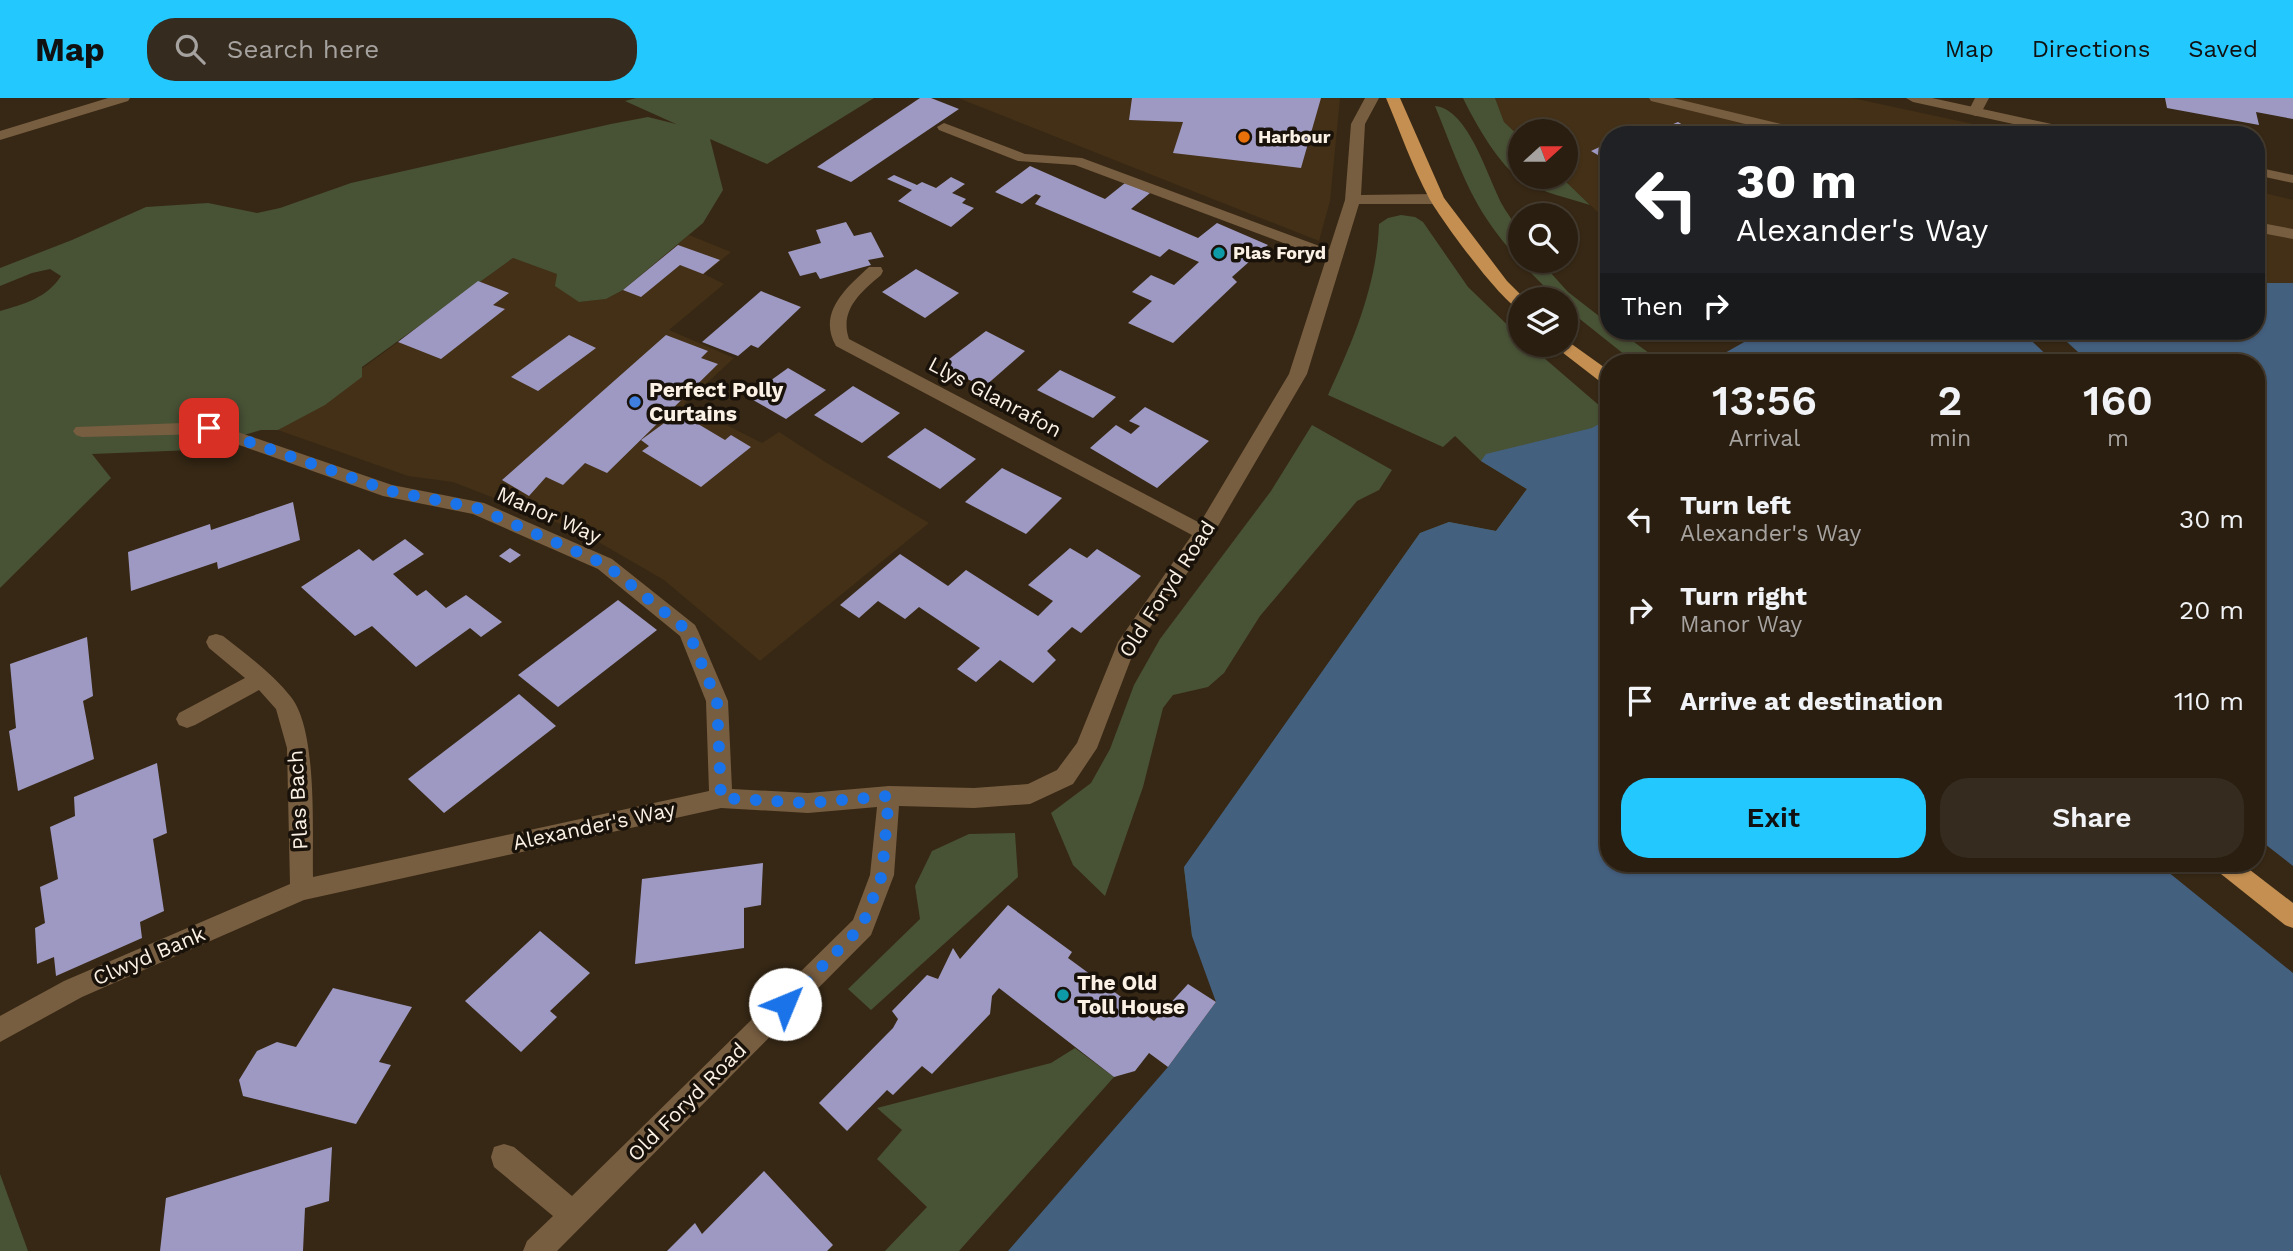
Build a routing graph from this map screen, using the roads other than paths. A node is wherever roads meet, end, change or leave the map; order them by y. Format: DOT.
graph roads {
  1 [pos="123,98"];
  2 [pos="1372,98"];
  3 [pos="1393,98"];
  4 [pos="1656,98"];
  5 [pos="1913,98"];
  6 [pos="1979,105"];
  7 [pos="1710,111"];
  8 [pos="1740,126"];
  9 [pos="1772,126"];
  10 [pos="2052,126"];
  11 [pos="944,127"];
  12 [pos="0,136"];
  13 [pos="2265,174"];
  14 [pos="2293,179"];
  15 [pos="1437,199"];
  16 [pos="1353,200"];
  17 [pos="2265,229"];
  18 [pos="2293,234"];
  19 [pos="1335,257"];
  20 [pos="875,271"];
  21 [pos="1508,292"];
  22 [pos="1578,356"];
  23 [pos="1600,373"];
  24 [pos="82,431"];
  25 [pos="1204,533"];
  26 [pos="216,642"];
  27 [pos="261,679"];
  28 [pos="187,719"];
  29 [pos="889,796"];
  30 [pos="721,798"];
  31 [pos="2236,872"];
  32 [pos="302,890"];
  33 [pos="2293,917"];
  34 [pos="0,1030"];
  35 [pos="504,1157"];
  36 [pos="573,1215"];
  37 [pos="537,1251"];
  1 -- 12 [label="street"];
  2 -- 16 [label="street, Old Foryd Road"];
  3 -- 15 [label="main road"];
  4 -- 7 [label="street"];
  5 -- 6 [label="street"];
  6 -- 10 [label="street"];
  7 -- 8 [label="street"];
  7 -- 9 [label="street"];
  11 -- 19 [label="street"];
  13 -- 14 [label="street"];
  15 -- 16 [label="street"];
  15 -- 21 [label="main road"];
  16 -- 19 [label="street, Old Foryd Road"];
  17 -- 18 [label="street"];
  19 -- 25 [label="street, Old Foryd Road"];
  20 -- 25 [label="street, Llys Glanrafon"];
  22 -- 23 [label="main road"];
  24 -- 30 [label="street, Manor Way"];
  25 -- 29 [label="street, Old Foryd Road"];
  26 -- 27 [label="street, Plas Bach"];
  27 -- 28 [label="street"];
  27 -- 32 [label="street, Plas Bach"];
  29 -- 30 [label="street, Alexander's Way"];
  29 -- 36 [label="street, Old Foryd Road"];
  30 -- 32 [label="street, Alexander's Way"];
  31 -- 33 [label="main road"];
  32 -- 34 [label="street, Clwyd Bank"];
  35 -- 36 [label="street"];
  36 -- 37 [label="street, Old Foryd Road"];
}
